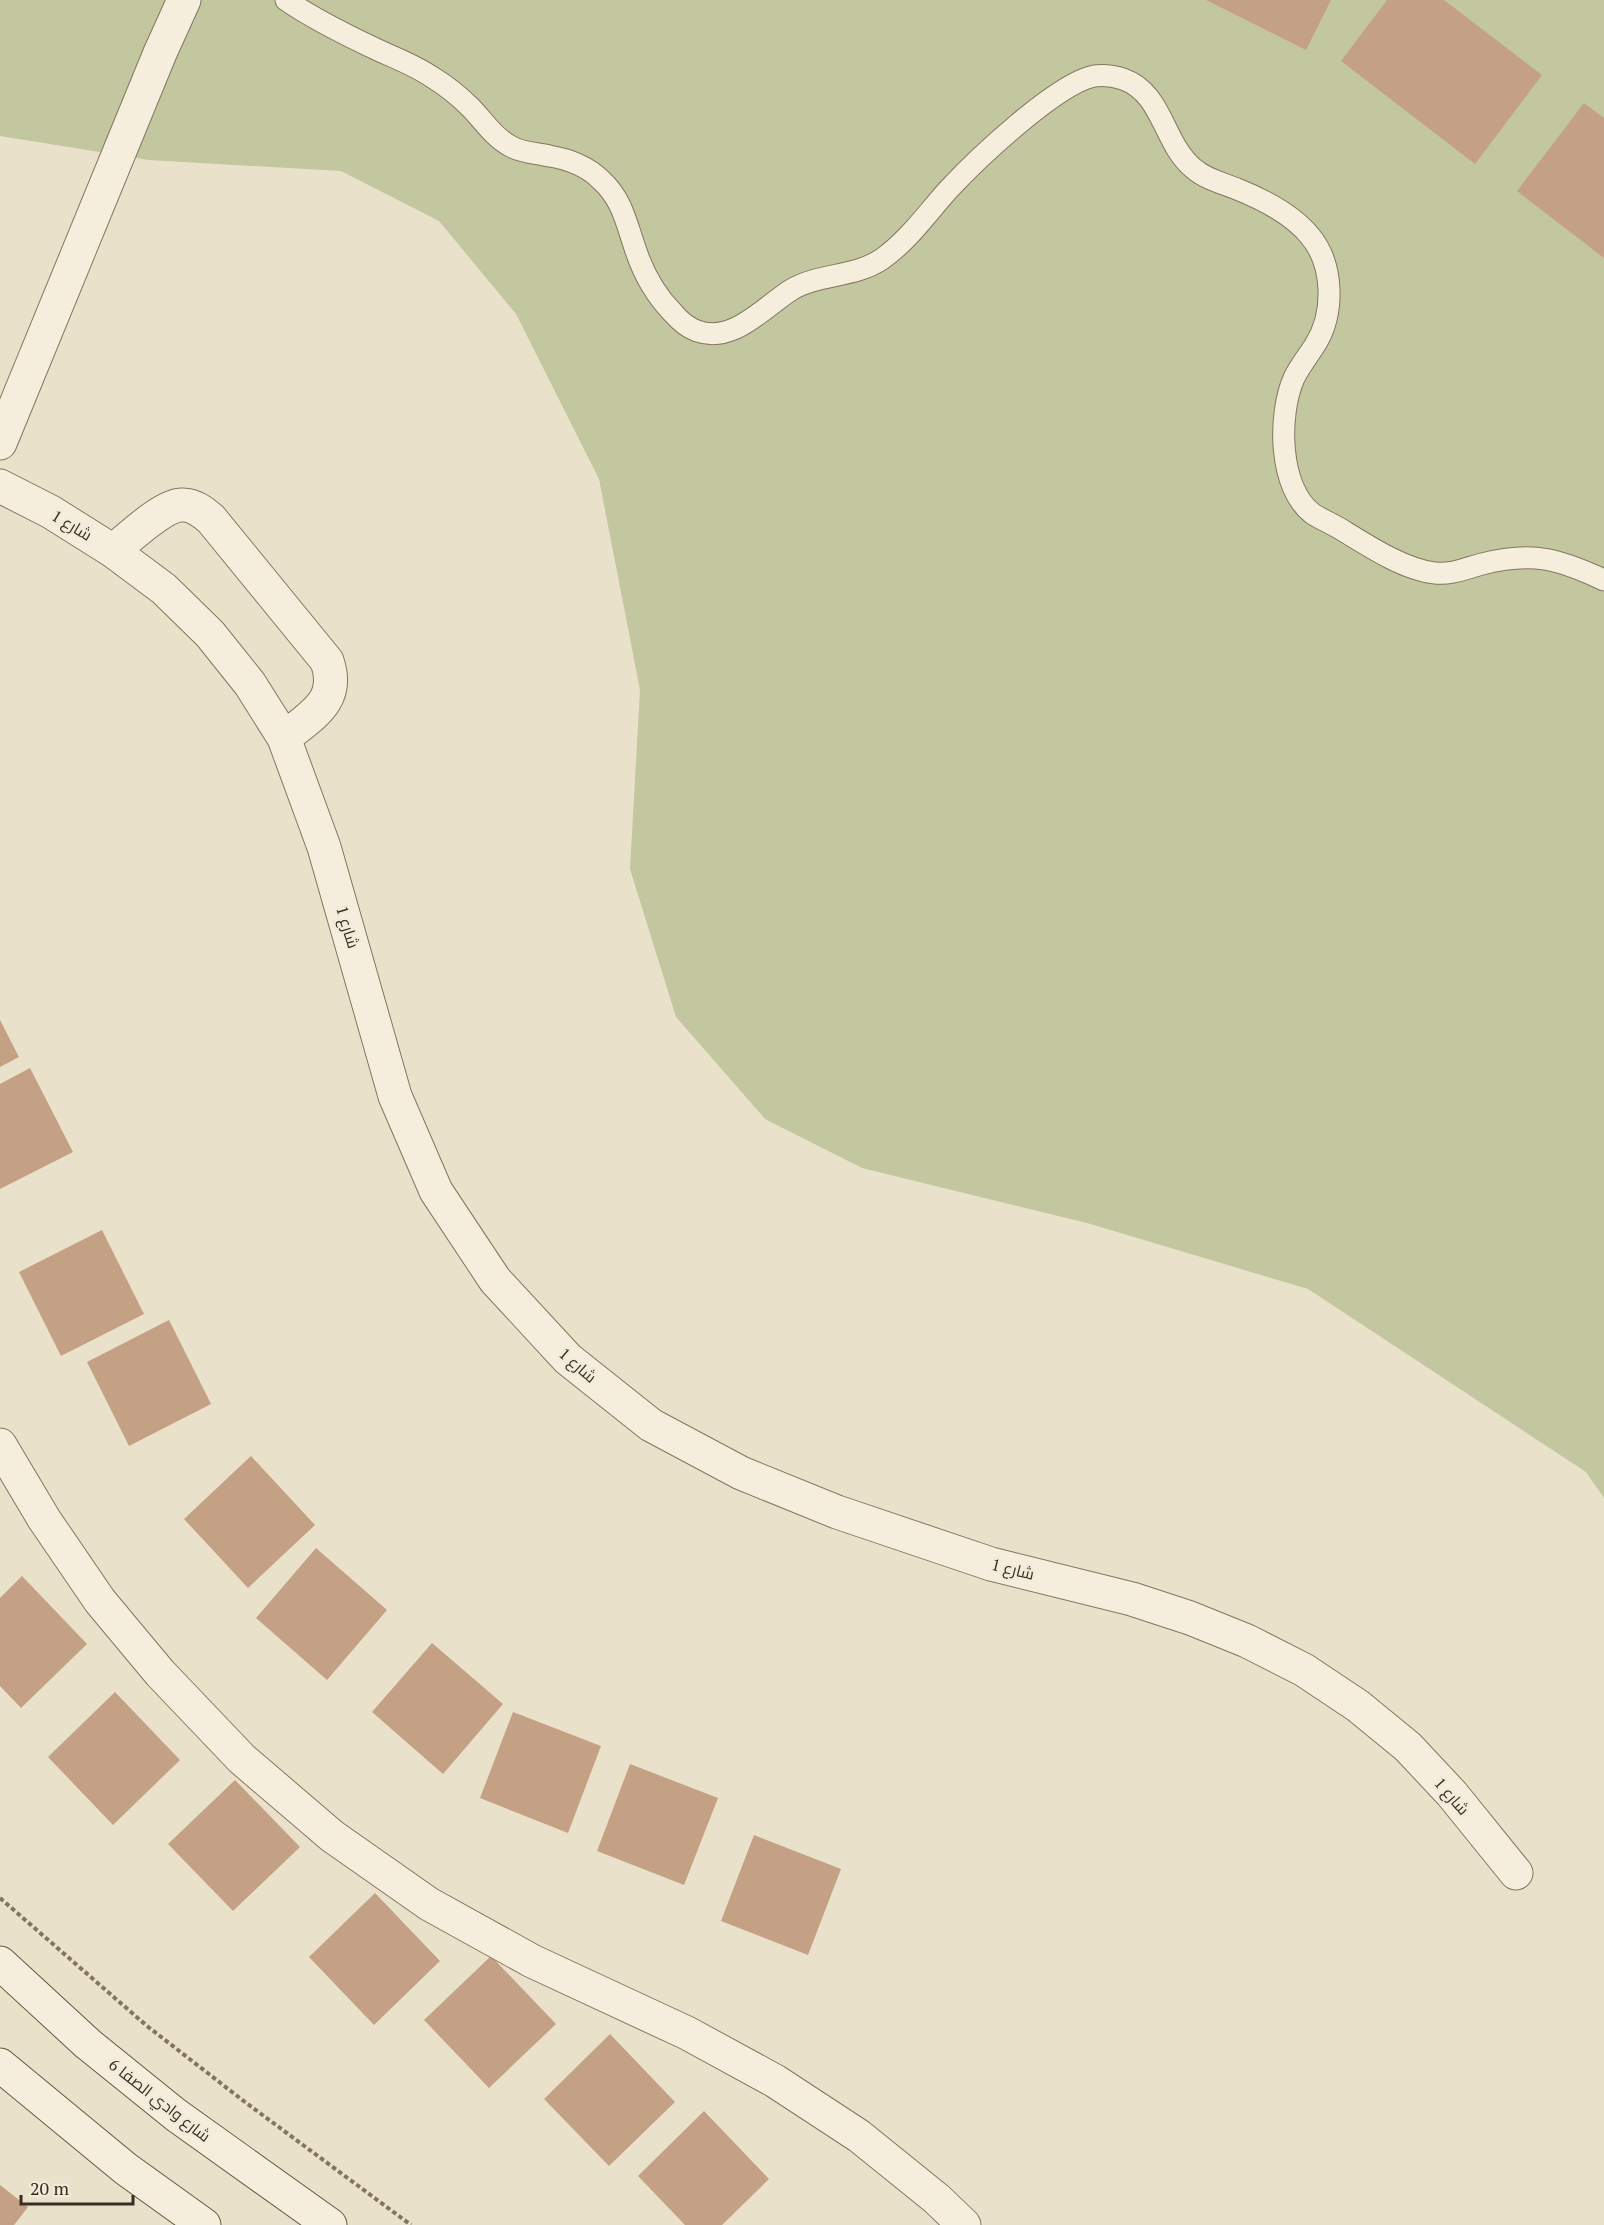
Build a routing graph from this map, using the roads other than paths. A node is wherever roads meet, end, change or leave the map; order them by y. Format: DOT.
graph roads {
  1 [pos="184,0"];
  2 [pos="286,0"];
  3 [pos="0,443"];
  4 [pos="0,486"];
  5 [pos="113,550"];
  6 [pos="1604,580"];
  7 [pos="284,738"];
  8 [pos="0,1445"];
  9 [pos="1516,1873"];
  10 [pos="0,1963"];
  11 [pos="0,2066"];
  12 [pos="204,2225"];
  13 [pos="330,2225"];
  14 [pos="964,2225"];
  1 -- 3 [label="street"];
  2 -- 6 [label="lane"];
  4 -- 5 [label="street, شارع 1"];
  5 -- 7 [label="street, شارع 1"];
  5 -- 7 [label="street"];
  7 -- 9 [label="street, شارع 1"];
  8 -- 14 [label="street"];
  10 -- 13 [label="street, شارع وادي الصفا 6"];
  11 -- 12 [label="street"];
}
